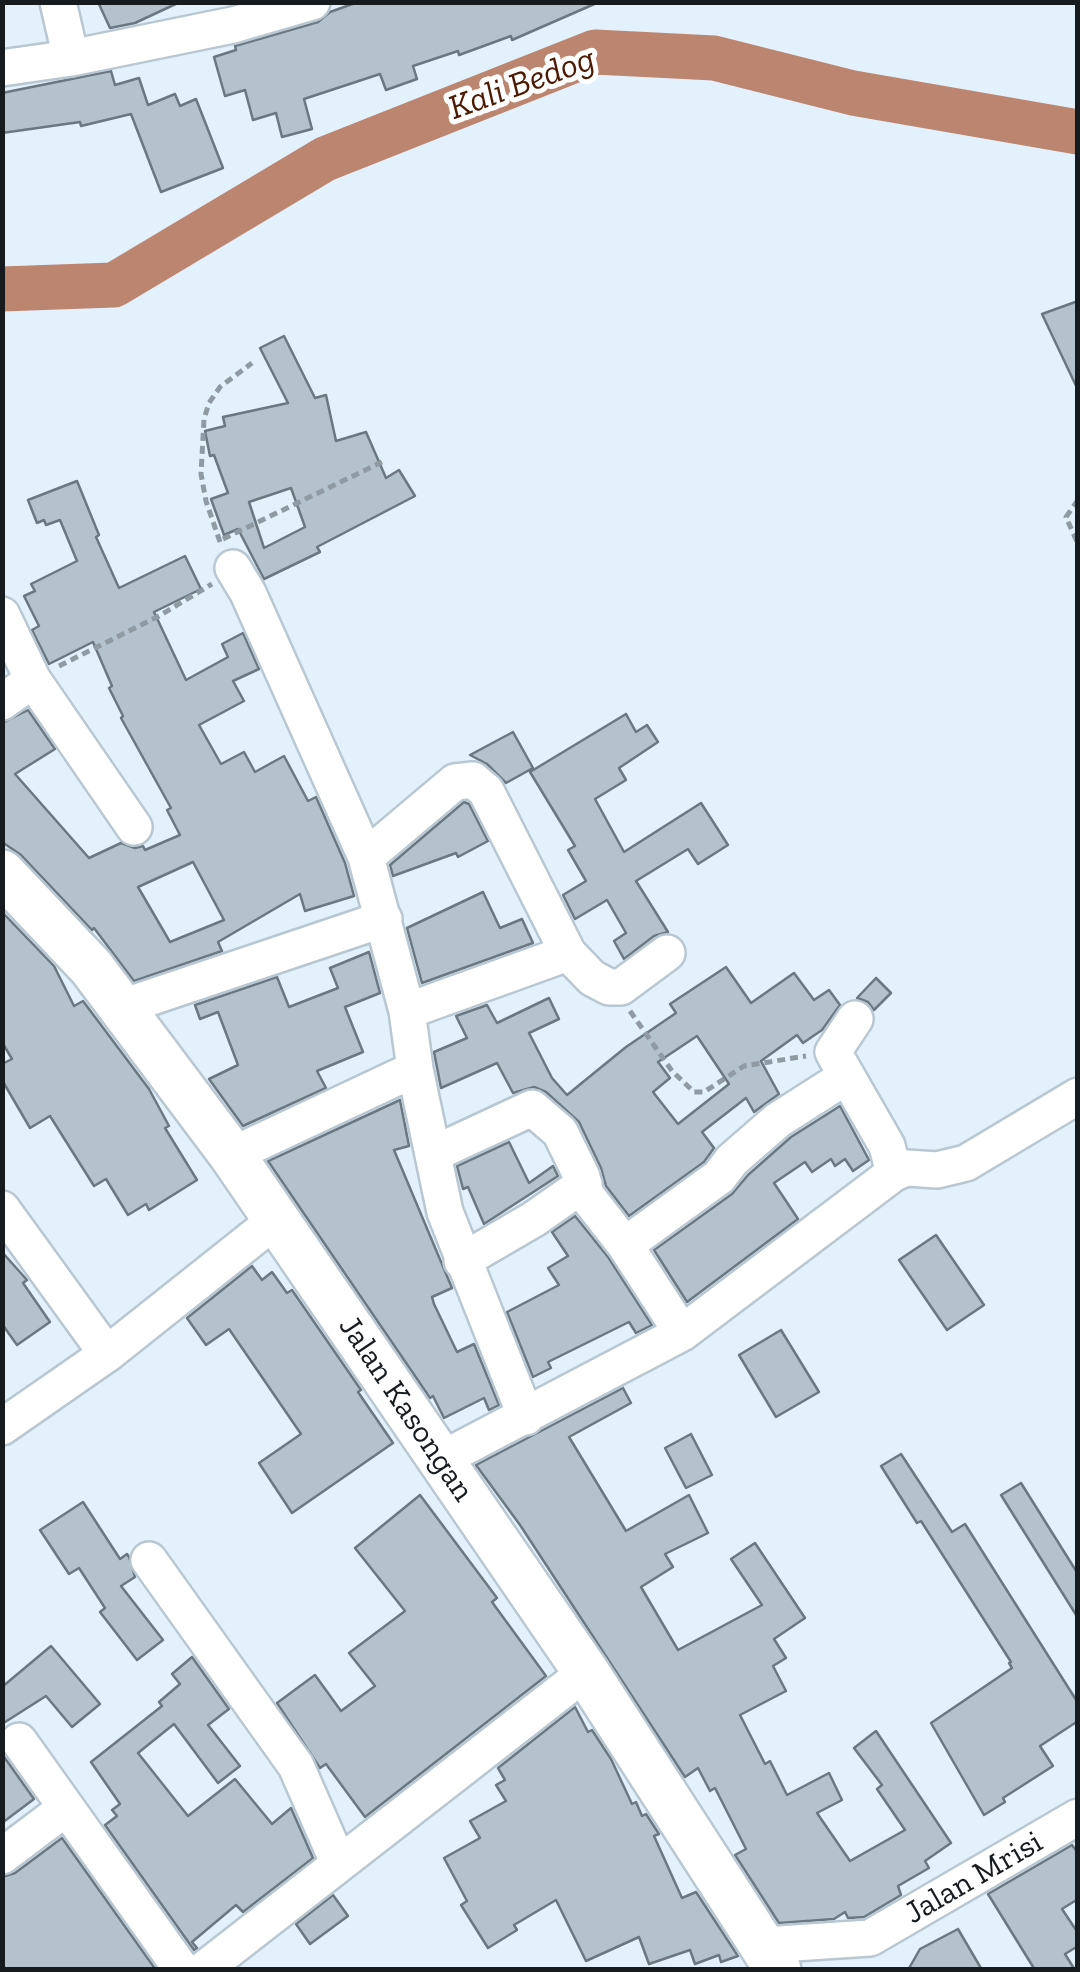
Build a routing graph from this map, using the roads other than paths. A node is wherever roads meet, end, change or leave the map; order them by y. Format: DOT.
graph roads {
  1 [pos="58,2"];
  2 [pos="312,2"];
  3 [pos="71,58"];
  4 [pos="2,68"];
  5 [pos="226,554"];
  6 [pos="2,615"];
  7 [pos="33,680"];
  8 [pos="2,702"];
  9 [pos="134,826"];
  10 [pos="366,857"];
  11 [pos="2,872"];
  12 [pos="384,919"];
  13 [pos="568,953"];
  14 [pos="667,953"];
  15 [pos="122,1006"];
  16 [pos="407,1012"];
  17 [pos="855,1019"];
  18 [pos="840,1064"];
  19 [pos="415,1069"];
  20 [pos="1078,1096"];
  21 [pos="433,1154"];
  22 [pos="232,1155"];
  23 [pos="894,1173"];
  24 [pos="584,1184"];
  25 [pos="2,1209"];
  26 [pos="277,1219"];
  27 [pos="625,1244"];
  28 [pos="462,1261"];
  29 [pos="682,1333"];
  30 [pos="107,1354"];
  31 [pos="526,1418"];
  32 [pos="2,1427"];
  33 [pos="440,1460"];
  34 [pos="149,1560"];
  35 [pos="586,1672"];
  36 [pos="20,1741"];
  37 [pos="66,1808"];
  38 [pos="1078,1818"];
  39 [pos="2,1856"];
  40 [pos="338,1862"];
  41 [pos="865,1954"];
  42 [pos="767,1963"];
  43 [pos="182,1970"];
  44 [pos="203,1970"];
  1 -- 3 [label="street"];
  2 -- 3 [label="street"];
  3 -- 4 [label="street"];
  5 -- 10 [label="street"];
  6 -- 7 [label="street"];
  7 -- 8 [label="street"];
  7 -- 9 [label="street"];
  10 -- 12 [label="street"];
  10 -- 13 [label="street"];
  11 -- 15 [label="main road, Jalan Kasongan"];
  12 -- 15 [label="street"];
  12 -- 16 [label="street"];
  13 -- 14 [label="street"];
  13 -- 16 [label="street"];
  15 -- 22 [label="main road, Jalan Kasongan"];
  16 -- 19 [label="street"];
  17 -- 18 [label="street"];
  18 -- 23 [label="street"];
  18 -- 27 [label="street"];
  19 -- 21 [label="street"];
  19 -- 22 [label="street"];
  20 -- 23 [label="street"];
  21 -- 24 [label="street"];
  21 -- 28 [label="street"];
  22 -- 26 [label="main road, Jalan Kasongan"];
  23 -- 29 [label="street"];
  24 -- 27 [label="street"];
  24 -- 28 [label="street"];
  25 -- 30 [label="street"];
  26 -- 30 [label="street"];
  26 -- 33 [label="main road, Jalan Kasongan"];
  27 -- 29 [label="street"];
  28 -- 31 [label="street"];
  29 -- 31 [label="street"];
  30 -- 32 [label="street"];
  31 -- 33 [label="street"];
  33 -- 35 [label="main road, Jalan Kasongan"];
  34 -- 40 [label="street"];
  35 -- 40 [label="street"];
  35 -- 42 [label="main road, Jalan Kasongan"];
  36 -- 37 [label="street"];
  37 -- 39 [label="street"];
  37 -- 43 [label="street"];
  38 -- 41 [label="street, Jalan Mrisi"];
  40 -- 44 [label="street"];
  41 -- 42 [label="street"];
}
